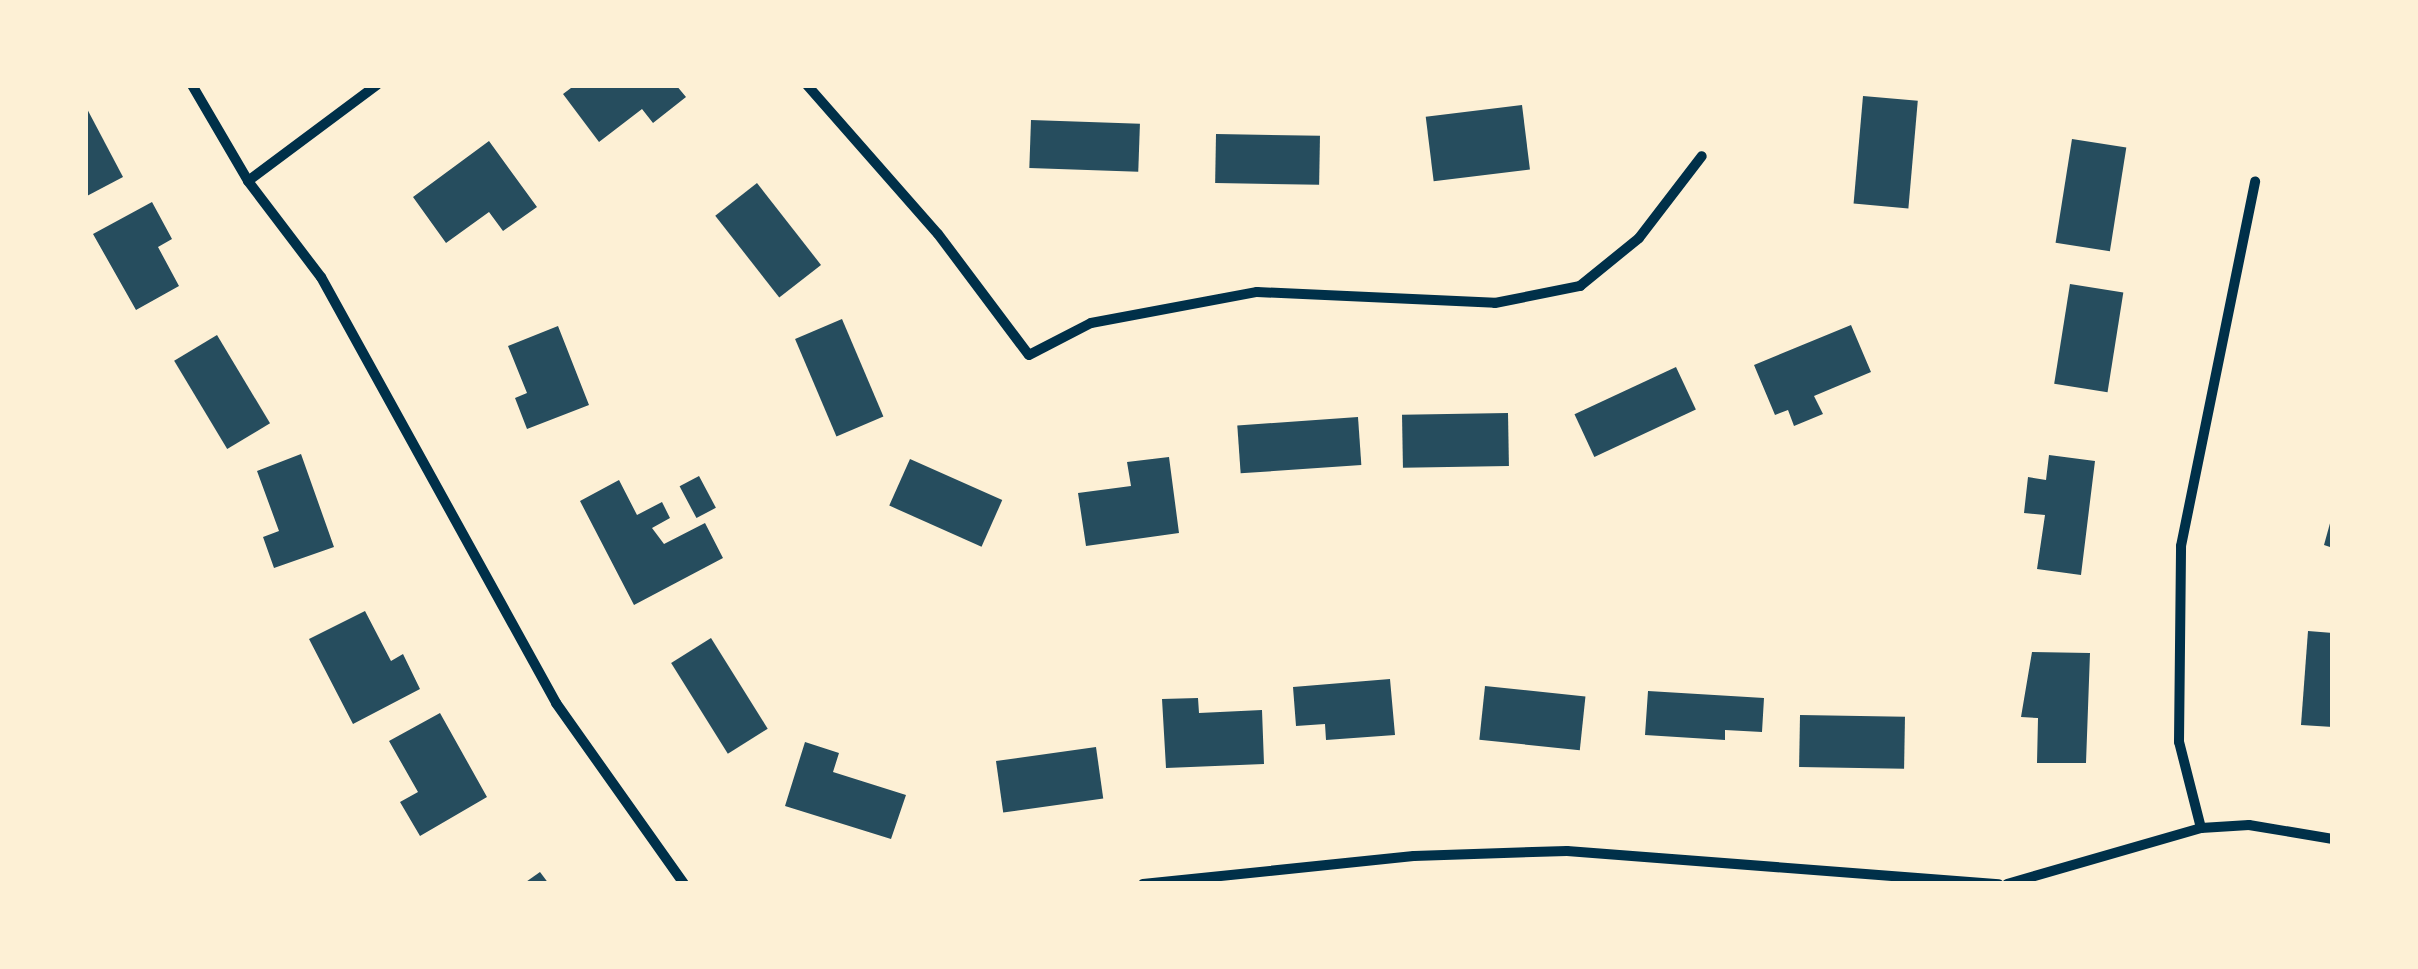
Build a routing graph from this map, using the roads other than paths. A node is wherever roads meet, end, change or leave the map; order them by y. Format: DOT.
graph roads {
  1 [pos="192,85"];
  2 [pos="377,85"];
  3 [pos="807,85"];
  4 [pos="1702,156"];
  5 [pos="248,180"];
  6 [pos="2255,182"];
  7 [pos="2201,828"];
  8 [pos="2333,839"];
  9 [pos="684,884"];
  10 [pos="1143,884"];
  11 [pos="1998,884"];
  12 [pos="2007,884"];
  1 -- 5 [label="street"];
  2 -- 5 [label="street"];
  3 -- 4 [label="street"];
  5 -- 9 [label="street"];
  6 -- 7 [label="street"];
  7 -- 8 [label="street"];
  7 -- 12 [label="street"];
  10 -- 11 [label="street"];
}
